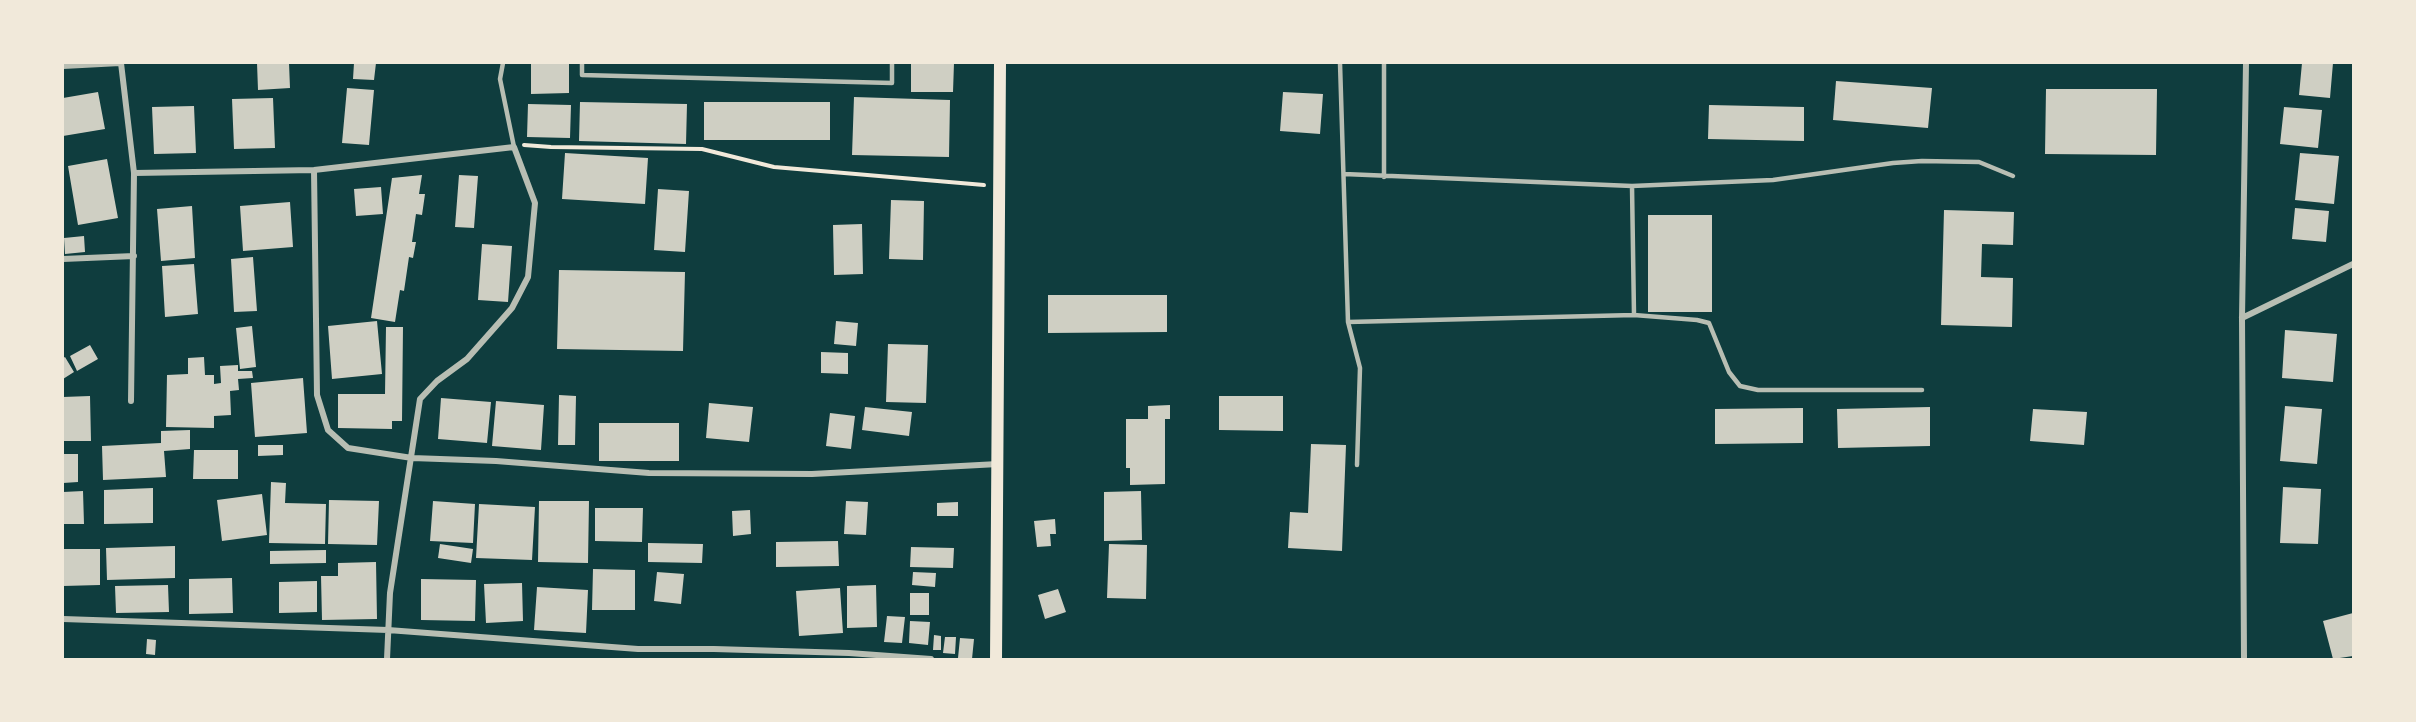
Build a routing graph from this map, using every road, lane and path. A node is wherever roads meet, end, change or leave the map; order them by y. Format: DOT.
graph roads {
  1 [pos="120,63"];
  2 [pos="503,63"];
  3 [pos="582,63"];
  4 [pos="892,63"];
  5 [pos="1000,63"];
  6 [pos="1340,63"];
  7 [pos="1384,63"];
  8 [pos="2246,63"];
  9 [pos="63,66"];
  10 [pos="514,147"];
  11 [pos="314,170"];
  12 [pos="134,173"];
  13 [pos="1344,174"];
  14 [pos="2013,176"];
  15 [pos="1384,177"];
  16 [pos="1632,186"];
  17 [pos="1000,187"];
  18 [pos="134,256"];
  19 [pos="63,259"];
  20 [pos="2353,264"];
  21 [pos="1634,315"];
  22 [pos="2242,318"];
  23 [pos="1348,322"];
  24 [pos="1922,390"];
  25 [pos="131,401"];
  26 [pos="412,458"];
  27 [pos="998,464"];
  28 [pos="1357,465"];
  29 [pos="63,619"];
  30 [pos="388,630"];
  31 [pos="387,659"];
  32 [pos="931,659"];
  33 [pos="996,659"];
  34 [pos="2244,659"];
  1 -- 9 [label="street"];
  1 -- 12 [label="street"];
  2 -- 10 [label="lane"];
  3 -- 4 [label="lane"];
  5 -- 17 [label="main road"];
  6 -- 13 [label="lane"];
  7 -- 15 [label="lane"];
  8 -- 22 [label="street"];
  10 -- 11 [label="street"];
  10 -- 17 [label="path"];
  10 -- 26 [label="street"];
  11 -- 12 [label="street"];
  11 -- 26 [label="street"];
  12 -- 18 [label="street"];
  13 -- 15 [label="lane"];
  13 -- 23 [label="lane"];
  14 -- 16 [label="lane"];
  15 -- 16 [label="lane"];
  16 -- 21 [label="lane"];
  17 -- 27 [label="main road"];
  18 -- 19 [label="street"];
  18 -- 25 [label="street"];
  20 -- 22 [label="street"];
  21 -- 23 [label="lane"];
  21 -- 24 [label="lane"];
  22 -- 34 [label="street"];
  23 -- 28 [label="lane"];
  26 -- 27 [label="street"];
  26 -- 30 [label="street"];
  27 -- 33 [label="main road"];
  29 -- 30 [label="street"];
  30 -- 31 [label="street"];
  30 -- 32 [label="street"];
}
